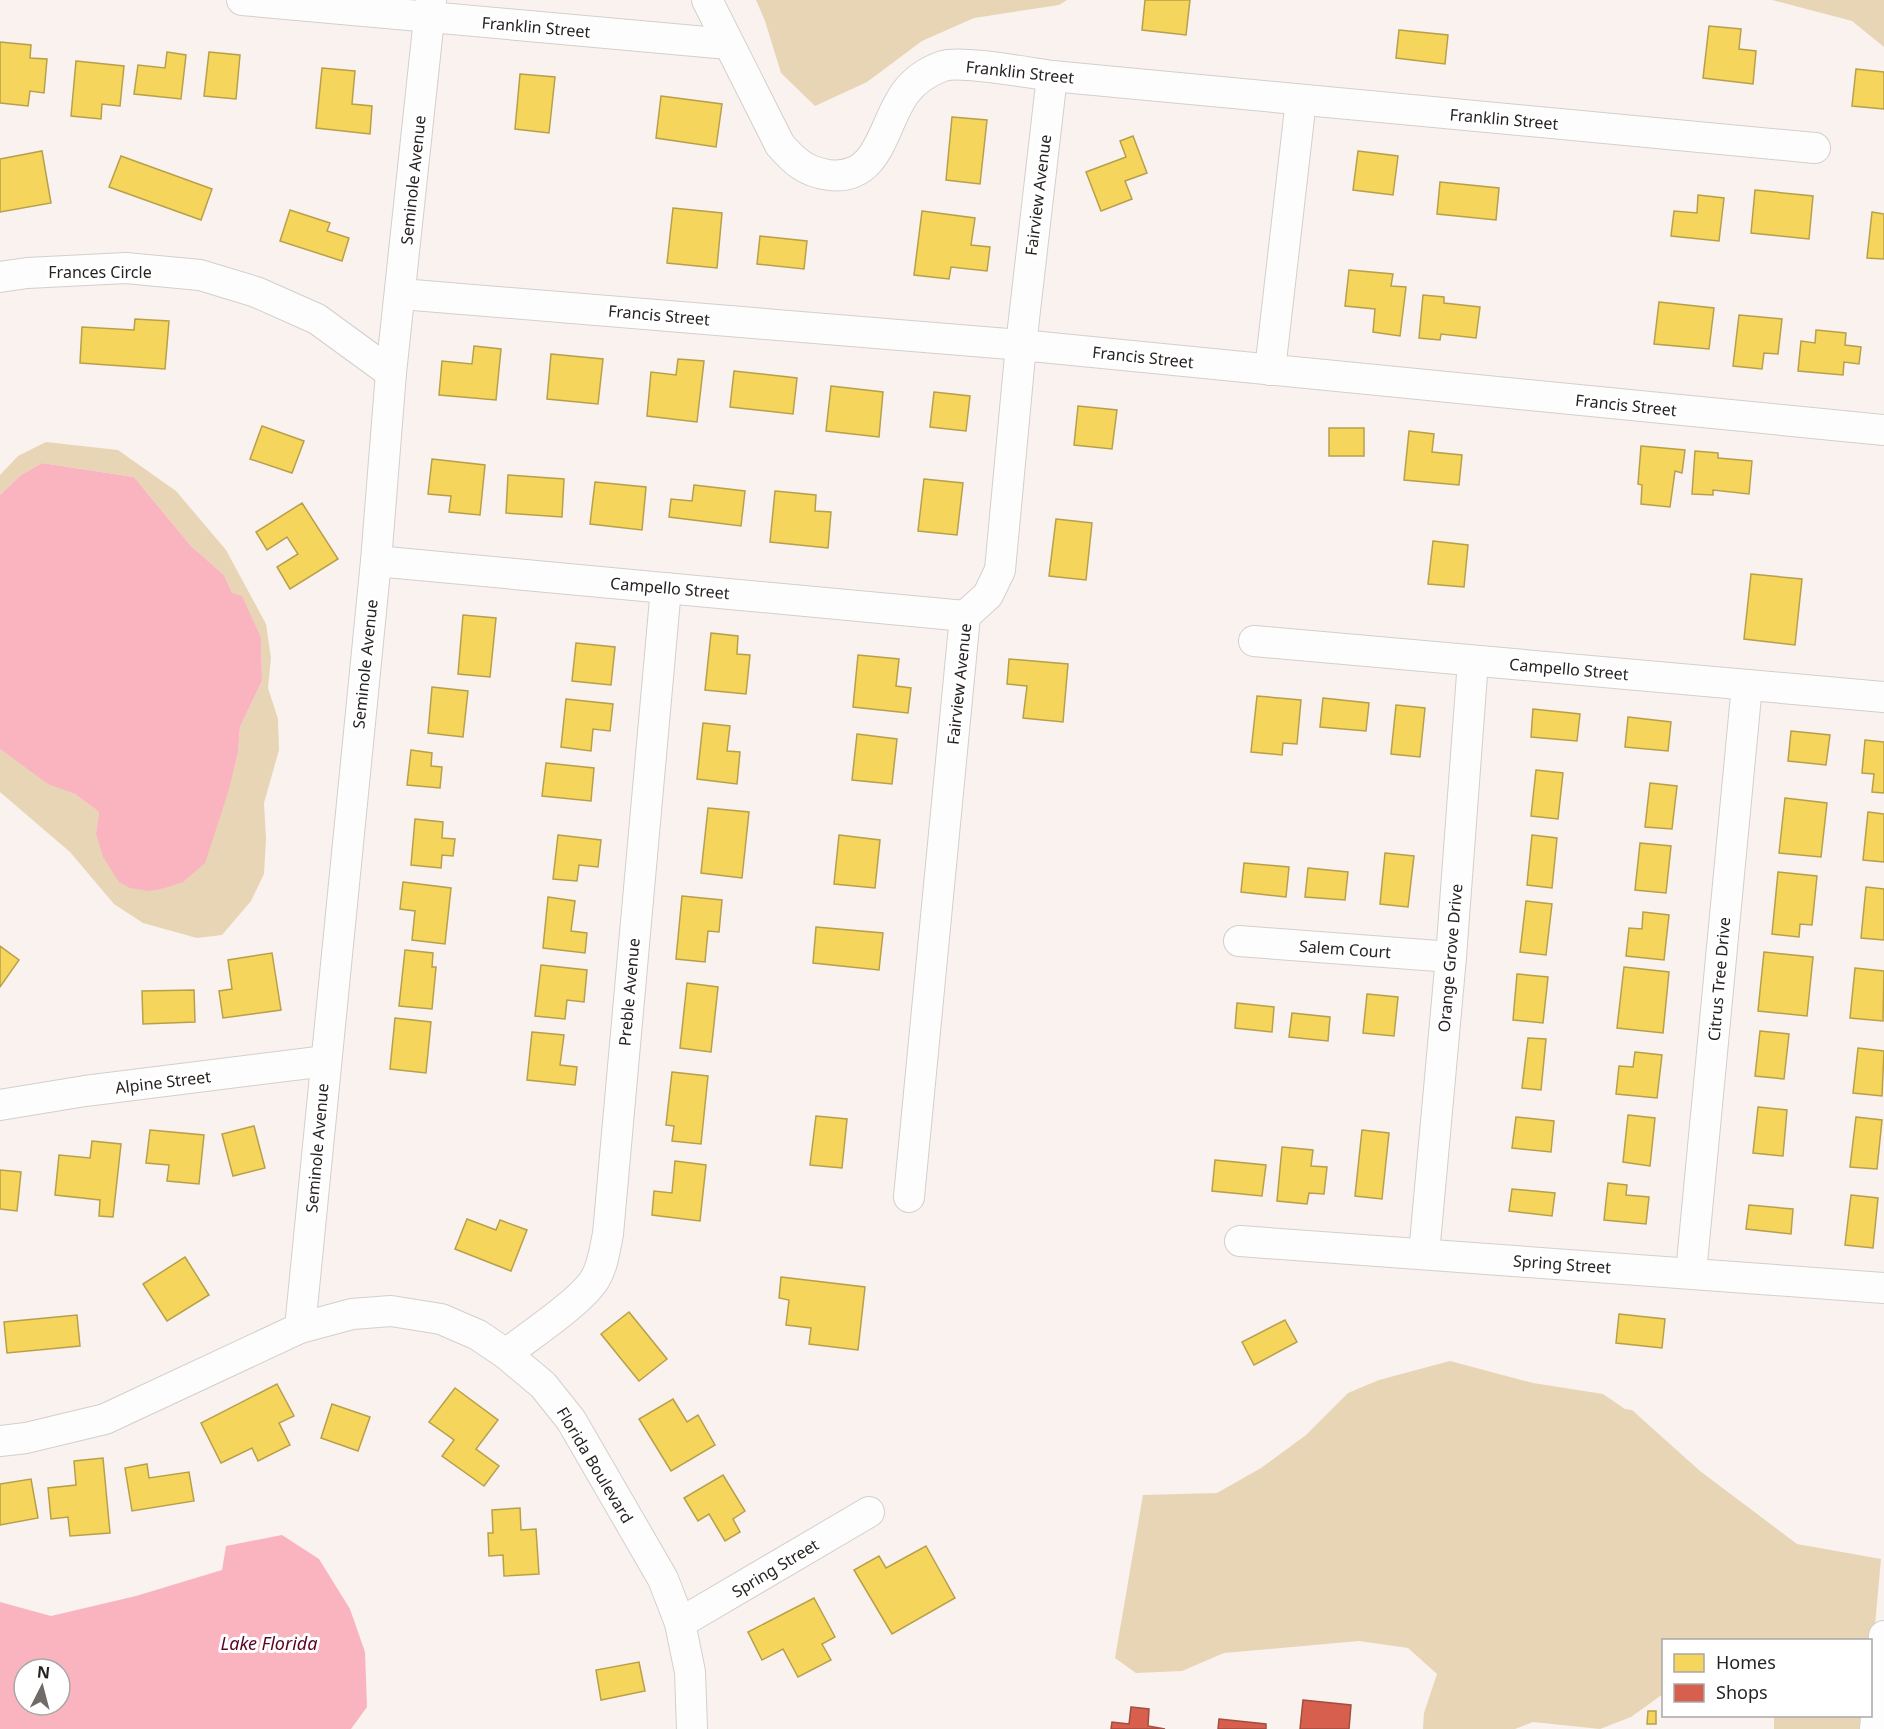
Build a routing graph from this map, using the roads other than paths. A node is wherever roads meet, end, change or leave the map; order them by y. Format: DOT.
graph roads {
  1 [pos="242,0"];
  2 [pos="707,0"];
  3 [pos="431,9"];
  4 [pos="728,44"];
  5 [pos="1052,76"];
  6 [pos="1301,100"];
  7 [pos="1815,148"];
  8 [pos="0,277"];
  9 [pos="401,294"];
  10 [pos="1021,345"];
  11 [pos="1270,370"];
  12 [pos="391,373"];
  13 [pos="1884,430"];
  14 [pos="376,561"];
  15 [pos="666,588"];
  16 [pos="965,616"];
  17 [pos="1254,642"];
  18 [pos="1473,661"];
  19 [pos="1747,685"];
  20 [pos="1884,697"];
  21 [pos="1239,941"];
  22 [pos="1451,957"];
  23 [pos="326,1061"];
  24 [pos="0,1105"];
  25 [pos="909,1197"];
  26 [pos="1240,1240"];
  27 [pos="1424,1254"];
  28 [pos="1691,1273"];
  29 [pos="1884,1288"];
  30 [pos="300,1328"];
  31 [pos="506,1354"];
  32 [pos="0,1440"];
  33 [pos="869,1512"];
  34 [pos="680,1623"];
  35 [pos="1884,1636"];
  36 [pos="692,1729"];
  37 [pos="1875,1729"];
  1 -- 3 [label="street, Franklin Street"];
  2 -- 4 [label="street"];
  3 -- 4 [label="street, Franklin Street"];
  3 -- 9 [label="street, Seminole Avenue"];
  4 -- 5 [label="street, Franklin Street"];
  5 -- 6 [label="street, Franklin Street"];
  5 -- 10 [label="street, Fairview Avenue"];
  6 -- 7 [label="street, Franklin Street"];
  6 -- 11 [label="street"];
  8 -- 12 [label="street, Frances Circle"];
  9 -- 10 [label="street, Francis Street"];
  9 -- 12 [label="street, Seminole Avenue"];
  10 -- 11 [label="street, Francis Street"];
  10 -- 16 [label="street, Fairview Avenue"];
  11 -- 13 [label="street, Francis Street"];
  12 -- 14 [label="street, Seminole Avenue"];
  14 -- 15 [label="street, Campello Street"];
  14 -- 23 [label="street, Seminole Avenue"];
  15 -- 16 [label="street, Campello Street"];
  15 -- 31 [label="street, Preble Avenue"];
  16 -- 25 [label="street, Fairview Avenue"];
  17 -- 18 [label="street, Campello Street"];
  18 -- 19 [label="street, Campello Street"];
  18 -- 22 [label="street, Orange Grove Drive"];
  19 -- 20 [label="street, Campello Street"];
  19 -- 28 [label="street, Citrus Tree Drive"];
  21 -- 22 [label="street, Salem Court"];
  22 -- 27 [label="street, Orange Grove Drive"];
  23 -- 24 [label="street, Alpine Street"];
  23 -- 30 [label="street, Seminole Avenue"];
  26 -- 27 [label="street, Spring Street"];
  27 -- 28 [label="street, Spring Street"];
  28 -- 29 [label="street, Spring Street"];
  30 -- 31 [label="street, Florida Boulevard"];
  30 -- 32 [label="street, Florida Boulevard"];
  31 -- 34 [label="street, Florida Boulevard"];
  33 -- 34 [label="street, Spring Street"];
  34 -- 36 [label="street, Florida Boulevard"];
  35 -- 37 [label="street"];
}
